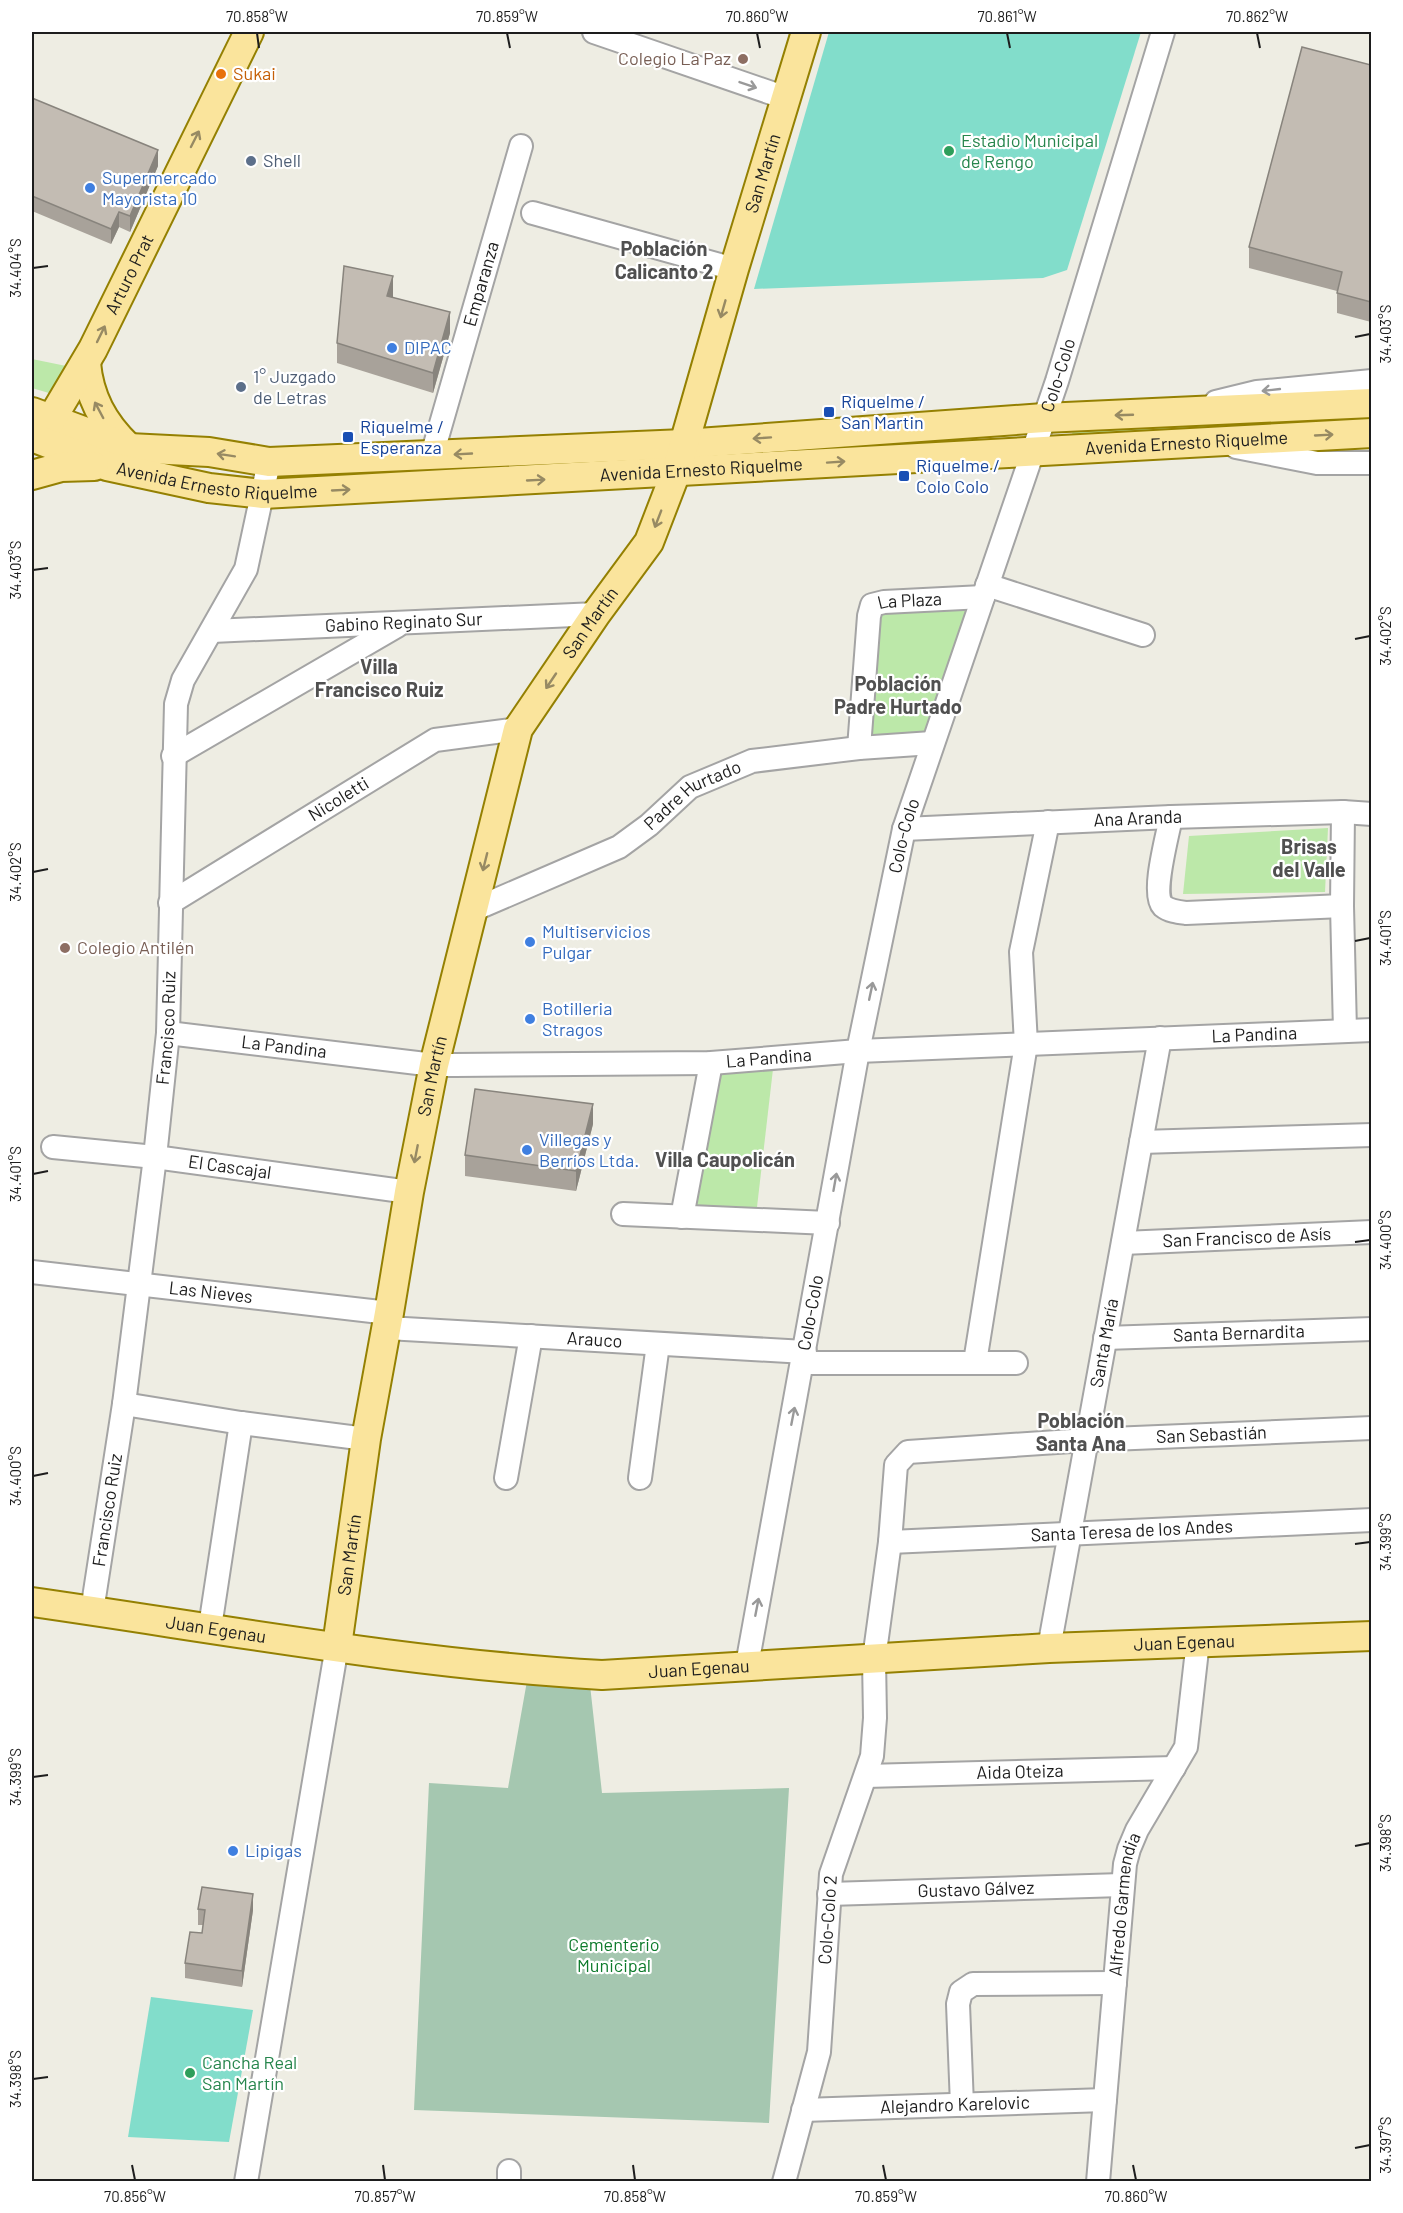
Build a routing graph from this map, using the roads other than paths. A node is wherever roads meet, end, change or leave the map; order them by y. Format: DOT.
graph roads {
  1 [pos="249,32"];
  2 [pos="594,32"];
  3 [pos="806,32"];
  4 [pos="1163,32"];
  5 [pos="786,98"];
  6 [pos="521,146"];
  7 [pos="533,213"];
  8 [pos="734,268"];
  9 [pos="86,363"];
  10 [pos="1371,381"];
  11 [pos="1371,403"];
  12 [pos="1166,413"];
  13 [pos="1044,418"];
  14 [pos="37,432"];
  15 [pos="1371,433"];
  16 [pos="1205,442"];
  17 [pos="684,444"];
  18 [pos="129,448"];
  19 [pos="1033,451"];
  20 [pos="432,456"];
  21 [pos="269,462"];
  22 [pos="1371,463"];
  23 [pos="107,466"];
  24 [pos="676,472"];
  25 [pos="32,475"];
  26 [pos="262,494"];
  27 [pos="985,591"];
  28 [pos="596,614"];
  29 [pos="400,624"];
  30 [pos="212,631"];
  31 [pos="1143,635"];
  32 [pos="518,729"];
  33 [pos="932,743"];
  34 [pos="860,748"];
  35 [pos="173,756"];
  36 [pos="1343,813"];
  37 [pos="1371,814"];
  38 [pos="1170,817"];
  39 [pos="1048,822"];
  40 [pos="904,829"];
  41 [pos="170,903"];
  42 [pos="1342,906"];
  43 [pos="473,910"];
  44 [pos="1371,1030"];
  45 [pos="1345,1031"];
  46 [pos="168,1033"];
  47 [pos="1160,1038"];
  48 [pos="1026,1044"];
  49 [pos="858,1051"];
  50 [pos="711,1063"];
  51 [pos="434,1065"];
  52 [pos="1371,1135"];
  53 [pos="1141,1142"];
  54 [pos="52,1147"];
  55 [pos="155,1157"];
  56 [pos="409,1192"];
  57 [pos="623,1214"];
  58 [pos="682,1217"];
  59 [pos="828,1222"];
  60 [pos="1371,1232"];
  61 [pos="1123,1243"];
  62 [pos="32,1272"];
  63 [pos="138,1284"];
  64 [pos="388,1320"];
  65 [pos="1371,1329"];
  66 [pos="531,1336"];
  67 [pos="1106,1338"];
  68 [pos="658,1344"];
  69 [pos="804,1358"];
  70 [pos="975,1362"];
  71 [pos="1016,1363"];
  72 [pos="124,1404"];
  73 [pos="241,1423"];
  74 [pos="1371,1428"];
  75 [pos="366,1439"];
  76 [pos="1087,1440"];
  77 [pos="908,1452"];
  78 [pos="506,1478"];
  79 [pos="640,1478"];
  80 [pos="1371,1520"];
  81 [pos="1070,1534"];
  82 [pos="890,1542"];
  83 [pos="32,1602"];
  84 [pos="92,1611"];
  85 [pos="210,1627"];
  86 [pos="1371,1636"];
  87 [pos="1198,1641"];
  88 [pos="337,1647"];
  89 [pos="1049,1648"];
  90 [pos="874,1659"];
  91 [pos="747,1665"];
  92 [pos="1174,1768"];
  93 [pos="866,1776"];
  94 [pos="1122,1885"];
  95 [pos="829,1894"];
  96 [pos="1115,1983"];
  97 [pos="1105,2100"];
  98 [pos="962,2105"];
  99 [pos="803,2110"];
  100 [pos="246,2181"];
  101 [pos="784,2181"];
  102 [pos="1098,2181"];
  9 -- 1 [label="main road, Arturo Prat, one-way"];
  2 -- 5 [label="street, one-way"];
  3 -- 5 [label="main road, San Martín"];
  4 -- 13 [label="street, Colo-Colo"];
  5 -- 8 [label="main road, San Martín"];
  6 -- 20 [label="street, Emparanza"];
  7 -- 8 [label="street"];
  8 -- 17 [label="main road, San Martín, one-way"];
  9 -- 14 [label="main road, Arturo Prat"];
  18 -- 9 [label="main road, one-way"];
  10 -- 12 [label="street, one-way"];
  11 -- 12 [label="main road, Avenida Ernesto Riquelme"];
  12 -- 13 [label="main road, Avenida Ernesto Riquelme, one-way"];
  13 -- 17 [label="main road, Avenida Ernesto Riquelme, one-way"];
  13 -- 19 [label="street, Colo-Colo"];
  14 -- 18 [label="main road, Avenida Ernesto Riquelme"];
  14 -- 23 [label="main road, Avenida Ernesto Riquelme"];
  16 -- 15 [label="main road, Avenida Ernesto Riquelme, one-way"];
  16 -- 19 [label="main road, Avenida Ernesto Riquelme"];
  16 -- 22 [label="street"];
  17 -- 20 [label="main road, Avenida Ernesto Riquelme, one-way"];
  17 -- 24 [label="main road, San Martín"];
  21 -- 18 [label="main road, Avenida Ernesto Riquelme, one-way"];
  24 -- 19 [label="main road, Avenida Ernesto Riquelme, one-way"];
  19 -- 27 [label="street, Colo-Colo"];
  20 -- 21 [label="main road, Avenida Ernesto Riquelme"];
  21 -- 26 [label="street, Francisco Ruiz"];
  23 -- 25 [label="main road"];
  23 -- 26 [label="main road, Avenida Ernesto Riquelme"];
  26 -- 24 [label="main road, Avenida Ernesto Riquelme, one-way"];
  24 -- 28 [label="main road, San Martín, one-way"];
  26 -- 30 [label="street, Francisco Ruiz"];
  27 -- 31 [label="street, La Plaza"];
  27 -- 33 [label="street, Colo-Colo"];
  27 -- 34 [label="street, La Plaza"];
  28 -- 29 [label="street, Gabino Reginato Sur"];
  28 -- 32 [label="main road, San Martín, one-way"];
  29 -- 30 [label="street, Gabino Reginato Sur"];
  29 -- 35 [label="street"];
  30 -- 35 [label="street, Francisco Ruiz"];
  32 -- 41 [label="street, Nicoletti"];
  32 -- 43 [label="main road, San Martín, one-way"];
  33 -- 34 [label="street, Padre Hurtado"];
  33 -- 40 [label="street, Colo-Colo"];
  34 -- 43 [label="street, Padre Hurtado"];
  35 -- 41 [label="street, Francisco Ruiz"];
  36 -- 37 [label="street, Ana Aranda"];
  36 -- 38 [label="street, Ana Aranda"];
  36 -- 42 [label="street"];
  38 -- 39 [label="street, Ana Aranda"];
  38 -- 42 [label="street"];
  39 -- 40 [label="street, Ana Aranda"];
  39 -- 48 [label="street"];
  49 -- 40 [label="street, Colo-Colo, one-way"];
  41 -- 46 [label="street, Francisco Ruiz"];
  42 -- 45 [label="street"];
  43 -- 51 [label="main road, San Martín"];
  44 -- 45 [label="street, La Pandina"];
  45 -- 47 [label="street, La Pandina"];
  46 -- 51 [label="street, La Pandina"];
  46 -- 55 [label="street, Francisco Ruiz"];
  47 -- 48 [label="street, La Pandina"];
  47 -- 53 [label="street, Santa María"];
  48 -- 49 [label="street, La Pandina"];
  48 -- 70 [label="street"];
  49 -- 50 [label="street, La Pandina"];
  59 -- 49 [label="street, Colo-Colo, one-way"];
  50 -- 51 [label="street, La Pandina"];
  50 -- 58 [label="street"];
  51 -- 56 [label="main road, San Martín, one-way"];
  52 -- 53 [label="street"];
  53 -- 61 [label="street, Santa María"];
  54 -- 55 [label="street, El Cascajal"];
  55 -- 56 [label="street, El Cascajal"];
  55 -- 63 [label="street, Francisco Ruiz"];
  56 -- 64 [label="main road, San Martín"];
  57 -- 58 [label="street"];
  58 -- 59 [label="street"];
  59 -- 69 [label="street, Colo-Colo"];
  60 -- 61 [label="street, San Francisco de Asís"];
  61 -- 67 [label="street, Santa María"];
  62 -- 63 [label="street, Las Nieves"];
  63 -- 64 [label="street, Las Nieves"];
  63 -- 72 [label="street, Francisco Ruiz"];
  64 -- 66 [label="street, Arauco"];
  64 -- 75 [label="main road, San Martín"];
  65 -- 67 [label="street, Santa Bernardita"];
  66 -- 68 [label="street, Arauco"];
  66 -- 78 [label="street"];
  67 -- 76 [label="street, Santa María"];
  68 -- 69 [label="street, Arauco"];
  68 -- 79 [label="street"];
  69 -- 70 [label="street, Arauco"];
  91 -- 69 [label="street, Colo-Colo, one-way"];
  70 -- 71 [label="street, Arauco"];
  72 -- 73 [label="street"];
  72 -- 84 [label="street, Francisco Ruiz"];
  73 -- 75 [label="street"];
  73 -- 85 [label="street"];
  74 -- 76 [label="street, San Sebastián"];
  75 -- 88 [label="main road, San Martín"];
  76 -- 77 [label="street, San Sebastián"];
  76 -- 81 [label="street, Santa María"];
  77 -- 82 [label="street, Colo-Colo 2"];
  80 -- 81 [label="street, Santa Teresa de los Andes"];
  81 -- 82 [label="street, Santa Teresa de los Andes"];
  81 -- 89 [label="street, Santa María"];
  82 -- 90 [label="street, Colo-Colo 2"];
  83 -- 84 [label="main road, Juan Egenau"];
  84 -- 85 [label="main road, Juan Egenau"];
  85 -- 88 [label="main road, Juan Egenau"];
  86 -- 87 [label="main road, Juan Egenau"];
  87 -- 89 [label="main road, Juan Egenau"];
  87 -- 92 [label="street, Alfredo Garmendia"];
  88 -- 91 [label="main road, Juan Egenau"];
  88 -- 100 [label="street, San Martín"];
  89 -- 90 [label="main road, Juan Egenau"];
  90 -- 91 [label="main road, Juan Egenau"];
  90 -- 93 [label="street, Colo-Colo 2"];
  92 -- 93 [label="street, Aida Oteiza"];
  92 -- 94 [label="street, Alfredo Garmendia"];
  93 -- 95 [label="street, Colo-Colo 2"];
  94 -- 95 [label="street, Gustavo Gálvez"];
  94 -- 96 [label="street, Alfredo Garmendia"];
  95 -- 99 [label="street, Colo-Colo 2"];
  96 -- 97 [label="street, Alfredo Garmendia"];
  96 -- 98 [label="street"];
  97 -- 98 [label="street, Alejandro Karelovic"];
  97 -- 102 [label="street, Alfredo Garmendia"];
  98 -- 99 [label="street, Alejandro Karelovic"];
  99 -- 101 [label="street, Colo-Colo 2"];
}
